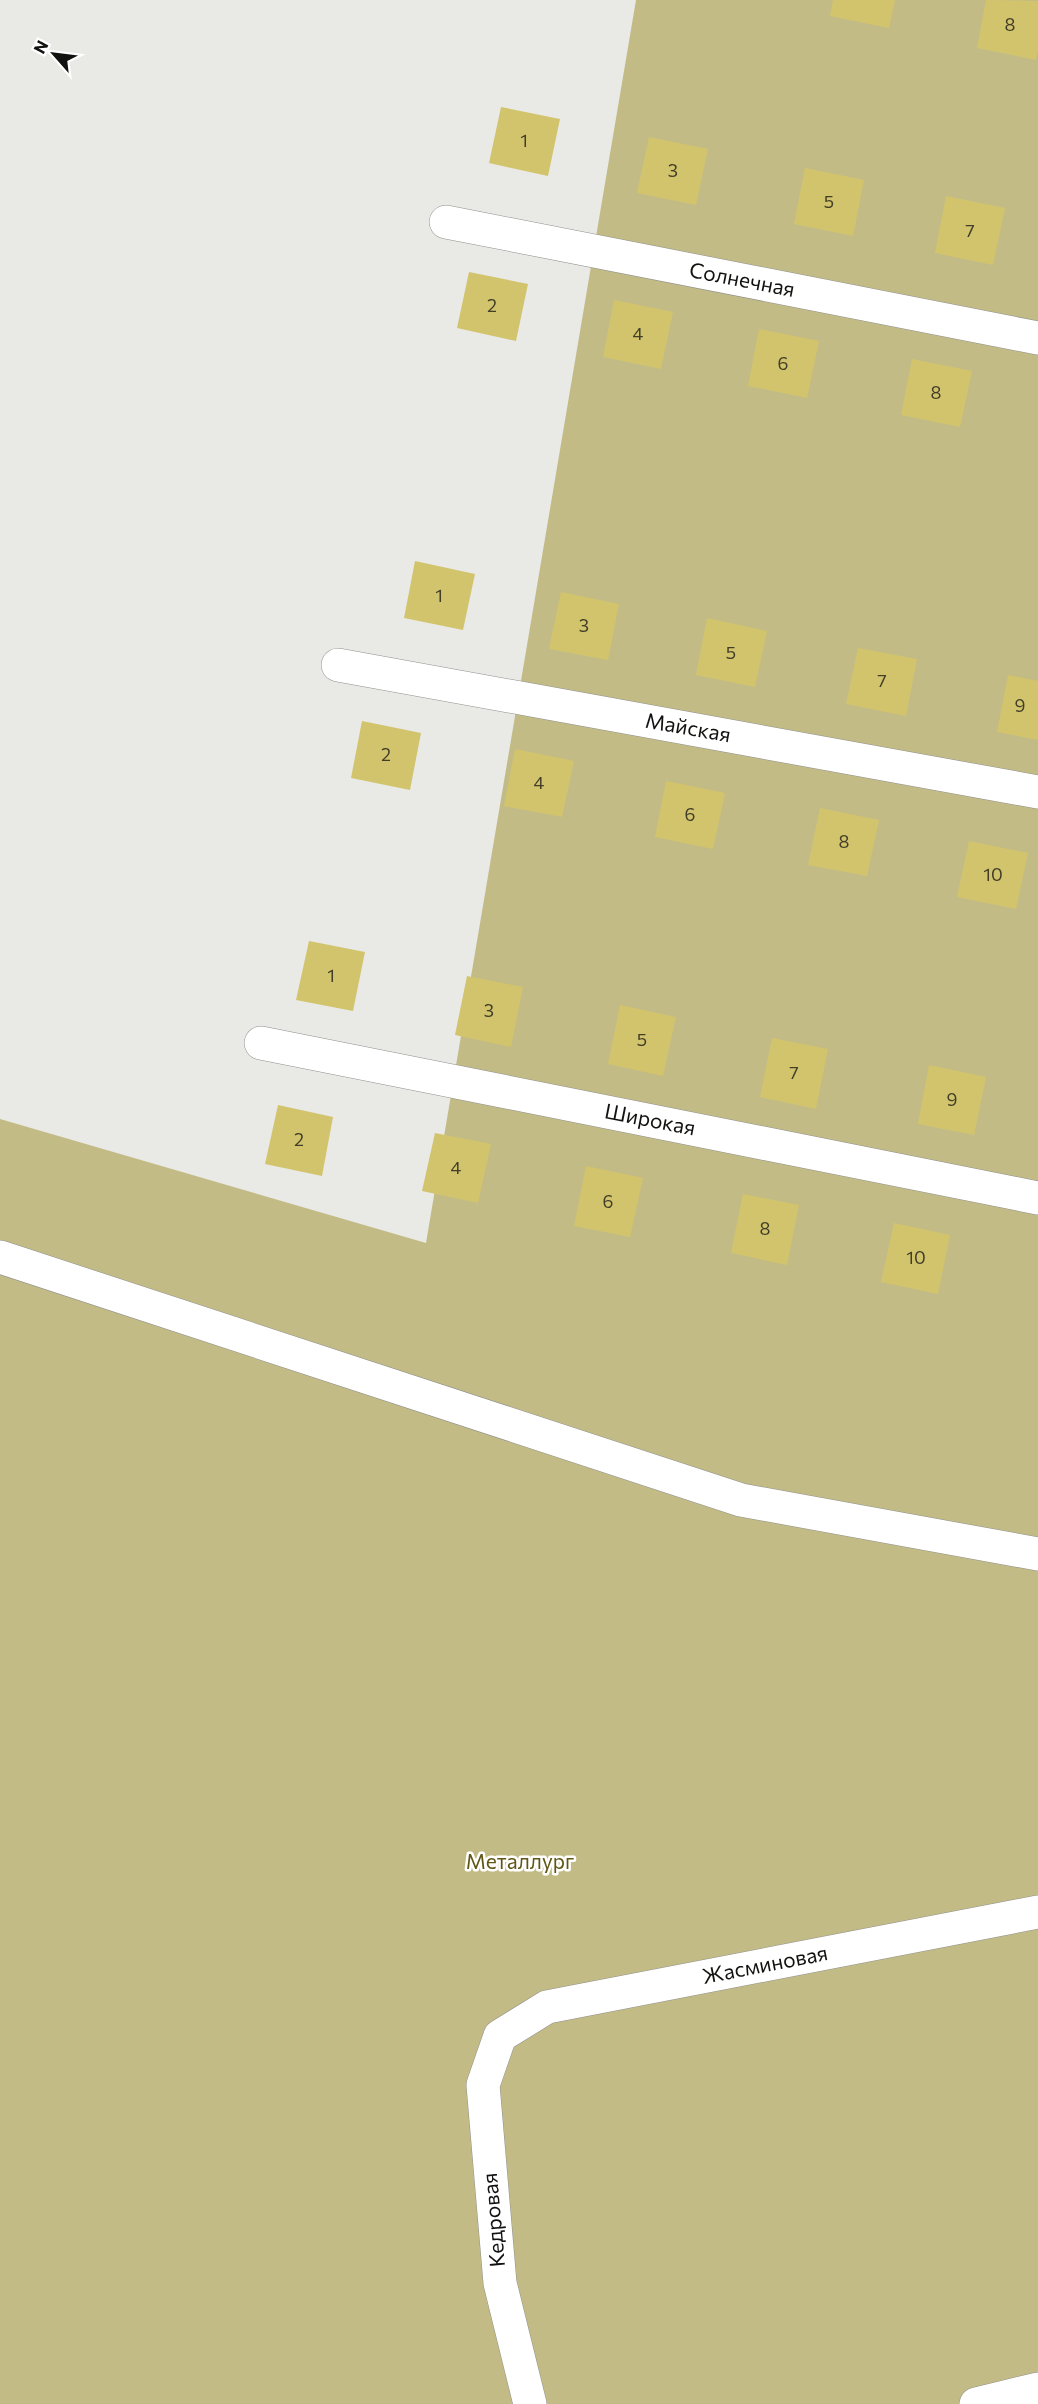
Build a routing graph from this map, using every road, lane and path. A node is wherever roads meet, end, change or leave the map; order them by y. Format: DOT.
graph roads {
  1 [pos="446,222"];
  2 [pos="1038,338"];
  3 [pos="338,665"];
  4 [pos="1038,792"];
  5 [pos="261,1043"];
  6 [pos="1038,1198"];
  7 [pos="0,1257"];
  8 [pos="1038,1554"];
  9 [pos="1038,1912"];
  10 [pos="500,2036"];
  11 [pos="1038,2389"];
  12 [pos="530,2404"];
  13 [pos="976,2404"];
  1 -- 2 [label="street, Солнечная"];
  3 -- 4 [label="street, Майская"];
  5 -- 6 [label="street, Широкая"];
  7 -- 8 [label="street"];
  9 -- 10 [label="street, Жасминовая"];
  10 -- 12 [label="street, Кедровая"];
  11 -- 13 [label="street"];
}
